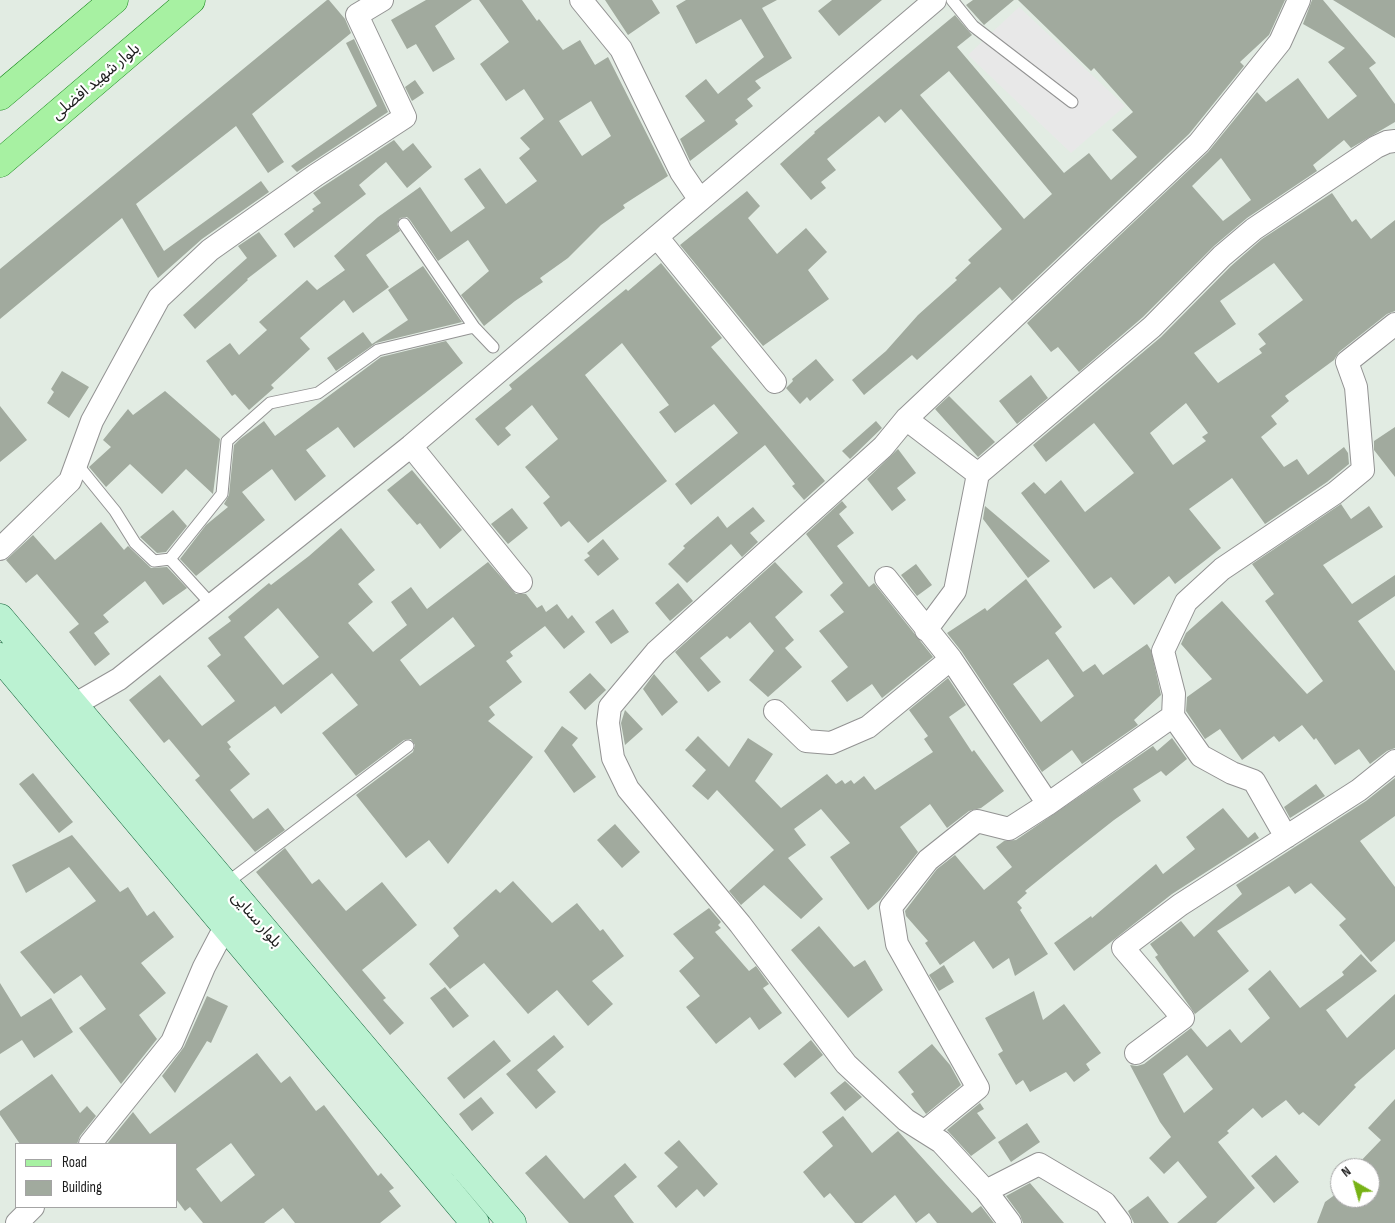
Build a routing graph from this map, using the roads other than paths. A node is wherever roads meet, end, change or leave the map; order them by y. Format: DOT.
graph roads {
  1 [pos="114,0"];
  2 [pos="191,0"];
  3 [pos="382,0"];
  4 [pos="581,0"];
  5 [pos="935,0"];
  6 [pos="952,0"];
  7 [pos="1299,0"];
  8 [pos="0,96"];
  9 [pos="1072,102"];
  10 [pos="1395,141"];
  11 [pos="0,163"];
  12 [pos="700,200"];
  13 [pos="404,224"];
  14 [pos="657,237"];
  15 [pos="1395,324"];
  16 [pos="474,327"];
  17 [pos="493,347"];
  18 [pos="775,382"];
  19 [pos="906,419"];
  20 [pos="411,446"];
  21 [pos="76,463"];
  22 [pos="978,474"];
  23 [pos="0,548"];
  24 [pos="170,559"];
  25 [pos="886,578"];
  26 [pos="522,582"];
  27 [pos="212,605"];
  28 [pos="0,618"];
  29 [pos="926,630"];
  30 [pos="0,656"];
  31 [pos="951,659"];
  32 [pos="74,705"];
  33 [pos="775,712"];
  34 [pos="1173,716"];
  35 [pos="408,746"];
  36 [pos="1395,761"];
  37 [pos="1048,804"];
  38 [pos="1286,837"];
  39 [pos="224,885"];
  40 [pos="226,925"];
  41 [pos="1136,1053"];
  42 [pos="925,1131"];
  43 [pos="91,1143"];
  44 [pos="986,1191"];
  45 [pos="32,1208"];
  46 [pos="17,1223"];
  47 [pos="475,1223"];
  48 [pos="512,1223"];
  49 [pos="1010,1223"];
  50 [pos="1120,1223"];
  1 -- 8 [label="main road"];
  2 -- 11 [label="main road, بلوار شهید افضلی"];
  3 -- 21 [label="street"];
  4 -- 12 [label="street"];
  5 -- 12 [label="street"];
  6 -- 9 [label="lane"];
  7 -- 19 [label="street"];
  10 -- 22 [label="street"];
  12 -- 14 [label="street"];
  13 -- 16 [label="lane"];
  14 -- 18 [label="street"];
  14 -- 20 [label="street"];
  15 -- 34 [label="street"];
  16 -- 17 [label="lane"];
  16 -- 24 [label="lane"];
  19 -- 22 [label="street"];
  19 -- 42 [label="street"];
  20 -- 26 [label="street"];
  20 -- 27 [label="street"];
  21 -- 23 [label="street"];
  21 -- 24 [label="lane"];
  22 -- 29 [label="street"];
  24 -- 27 [label="lane"];
  25 -- 29 [label="street"];
  27 -- 32 [label="street"];
  28 -- 32 [label="main road, بلوار سنایی"];
  29 -- 31 [label="street"];
  30 -- 40 [label="main road, بلوار سنایی"];
  31 -- 33 [label="street"];
  31 -- 37 [label="street"];
  32 -- 39 [label="main road, بلوار سنایی"];
  34 -- 37 [label="street"];
  34 -- 38 [label="street"];
  35 -- 39 [label="lane"];
  36 -- 38 [label="street"];
  37 -- 42 [label="street"];
  38 -- 41 [label="street"];
  39 -- 48 [label="main road, بلوار سنایی"];
  40 -- 43 [label="street"];
  40 -- 47 [label="main road, بلوار سنایی"];
  42 -- 44 [label="street"];
  44 -- 49 [label="street"];
  44 -- 50 [label="street"];
  45 -- 46 [label="street"];
}
